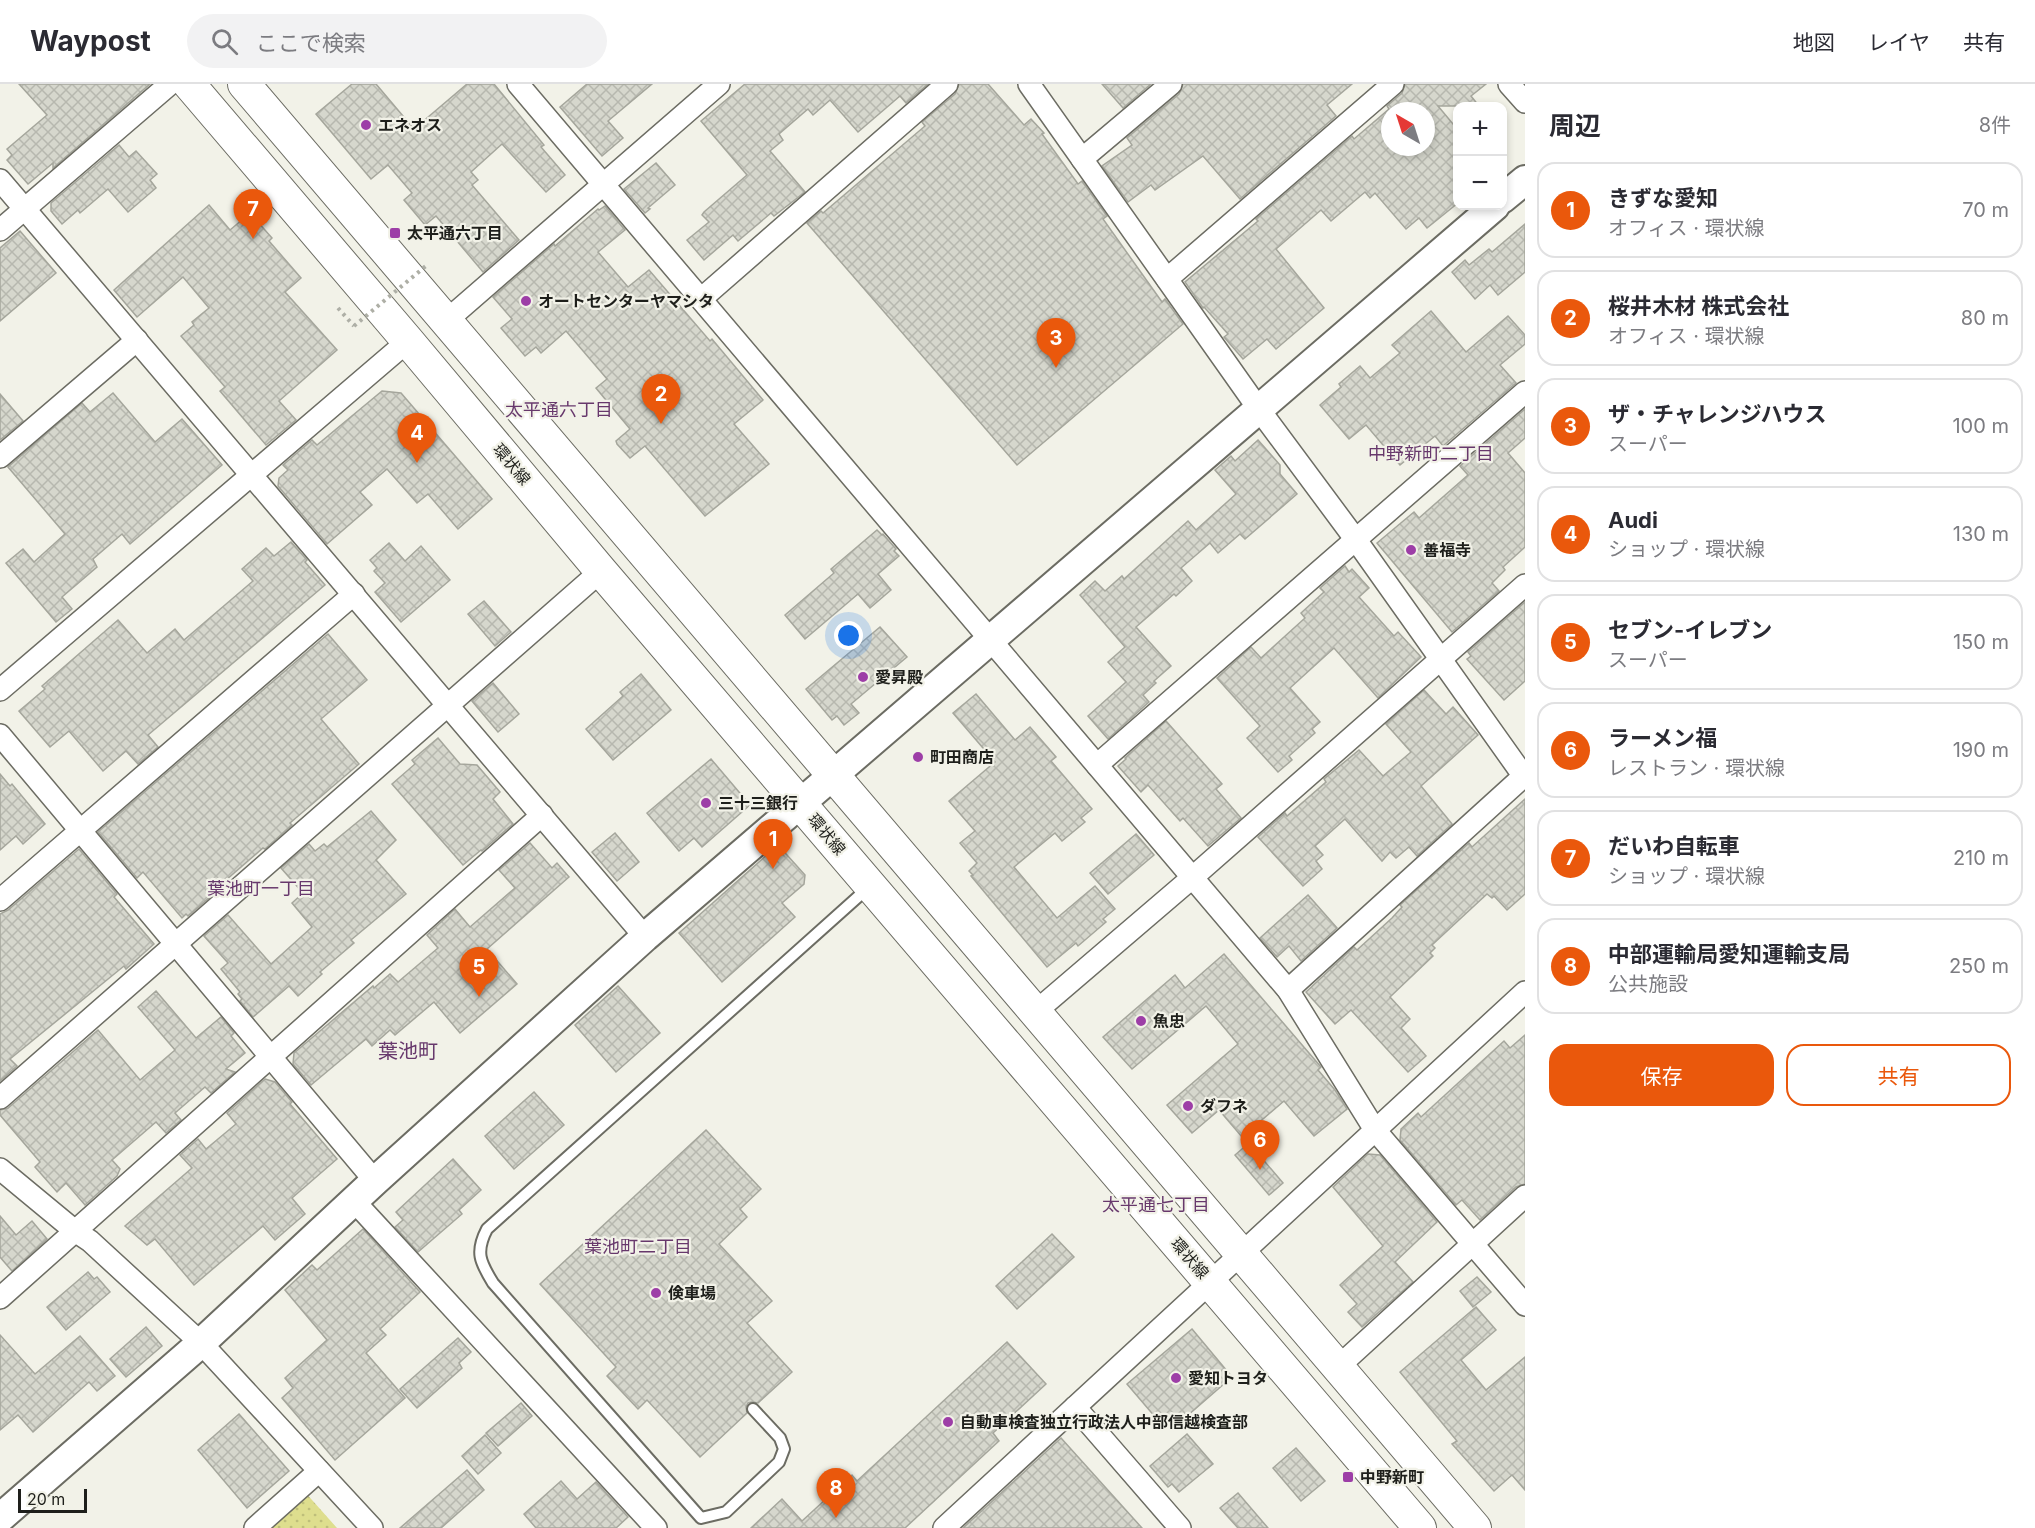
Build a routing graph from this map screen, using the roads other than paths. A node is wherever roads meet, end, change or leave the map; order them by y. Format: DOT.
graph roads {
  1 [pos="170,84"];
  2 [pos="189,84"];
  3 [pos="244,84"];
  4 [pos="518,84"];
  5 [pos="719,84"];
  6 [pos="947,84"];
  7 [pos="1029,84"];
  8 [pos="1171,84"];
  9 [pos="1393,84"];
  10 [pos="1509,84"];
  11 [pos="1525,102"];
  12 [pos="1082,159"];
  13 [pos="0,180"];
  14 [pos="1525,180"];
  15 [pos="604,184"];
  16 [pos="1507,196"];
  17 [pos="25,209"];
  18 [pos="1490,210"];
  19 [pos="0,230"];
  20 [pos="1167,279"];
  21 [pos="701,299"];
  22 [pos="446,321"];
  23 [pos="137,340"];
  24 [pos="408,341"];
  25 [pos="1525,392"];
  26 [pos="1258,408"];
  27 [pos="0,457"];
  28 [pos="252,474"];
  29 [pos="1356,540"];
  30 [pos="601,571"];
  31 [pos="1525,585"];
  32 [pos="354,594"];
  33 [pos="990,639"];
  34 [pos="1441,660"];
  35 [pos="0,690"];
  36 [pos="448,705"];
  37 [pos="0,735"];
  38 [pos="1097,765"];
  39 [pos="832,775"];
  40 [pos="1525,776"];
  41 [pos="801,802"];
  42 [pos="542,815"];
  43 [pos="81,830"];
  44 [pos="1193,877"];
  45 [pos="871,886"];
  46 [pos="0,900"];
  47 [pos="645,937"];
  48 [pos="176,943"];
  49 [pos="1288,990"];
  50 [pos="1525,992"];
  51 [pos="1034,1013"];
  52 [pos="270,1056"];
  53 [pos="0,1098"];
  54 [pos="1375,1130"];
  55 [pos="0,1168"];
  56 [pos="375,1181"];
  57 [pos="1525,1196"];
  58 [pos="354,1201"];
  59 [pos="75,1231"];
  60 [pos="1473,1244"];
  61 [pos="1241,1253"];
  62 [pos="1211,1282"];
  63 [pos="0,1298"];
  64 [pos="1525,1305"];
  65 [pos="201,1342"];
  66 [pos="1338,1367"];
  67 [pos="1075,1407"];
  68 [pos="753,1409"];
  69 [pos="319,1471"];
  70 [pos="0,1518"];
  71 [pos="1171,1525"];
  72 [pos="255,1528"];
  73 [pos="372,1528"];
  74 [pos="656,1528"];
  75 [pos="944,1528"];
  76 [pos="1420,1528"];
  77 [pos="1475,1528"];
  1 -- 17 [label="street"];
  2 -- 24 [label="main road, 環状線"];
  3 -- 22 [label="main road"];
  4 -- 15 [label="street"];
  5 -- 15 [label="street"];
  6 -- 21 [label="street"];
  7 -- 12 [label="street"];
  8 -- 12 [label="street"];
  9 -- 20 [label="street"];
  10 -- 11 [label="street"];
  12 -- 20 [label="street"];
  13 -- 17 [label="street"];
  14 -- 16 [label="street"];
  15 -- 21 [label="street"];
  15 -- 22 [label="street"];
  17 -- 19 [label="street"];
  17 -- 23 [label="street"];
  18 -- 26 [label="street"];
  20 -- 26 [label="street"];
  21 -- 33 [label="street"];
  22 -- 39 [label="main road"];
  23 -- 27 [label="street"];
  23 -- 28 [label="street"];
  24 -- 28 [label="street"];
  24 -- 30 [label="main road, 環状線"];
  25 -- 29 [label="street"];
  26 -- 29 [label="street"];
  26 -- 33 [label="street"];
  28 -- 32 [label="street"];
  28 -- 35 [label="street"];
  29 -- 34 [label="street"];
  29 -- 38 [label="street"];
  30 -- 36 [label="street"];
  30 -- 41 [label="main road, 環状線"];
  31 -- 34 [label="street"];
  32 -- 36 [label="street"];
  32 -- 43 [label="street"];
  33 -- 38 [label="street"];
  33 -- 39 [label="street"];
  34 -- 40 [label="street"];
  34 -- 44 [label="street"];
  36 -- 42 [label="street"];
  36 -- 48 [label="street"];
  37 -- 43 [label="street"];
  38 -- 44 [label="street"];
  39 -- 41 [label="street"];
  39 -- 51 [label="main road"];
  40 -- 49 [label="street"];
  41 -- 45 [label="main road, 環状線"];
  41 -- 47 [label="street"];
  42 -- 47 [label="street"];
  42 -- 52 [label="street"];
  43 -- 46 [label="street"];
  43 -- 48 [label="street"];
  44 -- 49 [label="street"];
  44 -- 51 [label="street"];
  45 -- 62 [label="main road, 環状線"];
  45 -- 68 [label="lane"];
  47 -- 56 [label="street"];
  48 -- 52 [label="street"];
  48 -- 53 [label="street"];
  49 -- 54 [label="street"];
  50 -- 54 [label="street"];
  51 -- 61 [label="main road"];
  52 -- 56 [label="street"];
  52 -- 59 [label="street"];
  54 -- 60 [label="street"];
  54 -- 61 [label="street"];
  55 -- 59 [label="street"];
  56 -- 58 [label="street"];
  57 -- 60 [label="street"];
  58 -- 65 [label="street"];
  58 -- 74 [label="street"];
  59 -- 63 [label="street"];
  59 -- 65 [label="street"];
  60 -- 64 [label="street"];
  60 -- 66 [label="street"];
  61 -- 62 [label="street"];
  61 -- 66 [label="main road"];
  62 -- 67 [label="street"];
  62 -- 76 [label="main road, 環状線"];
  65 -- 69 [label="street"];
  65 -- 70 [label="street"];
  66 -- 77 [label="main road"];
  67 -- 71 [label="street"];
  67 -- 75 [label="street"];
  69 -- 72 [label="street"];
  69 -- 73 [label="street"];
}
